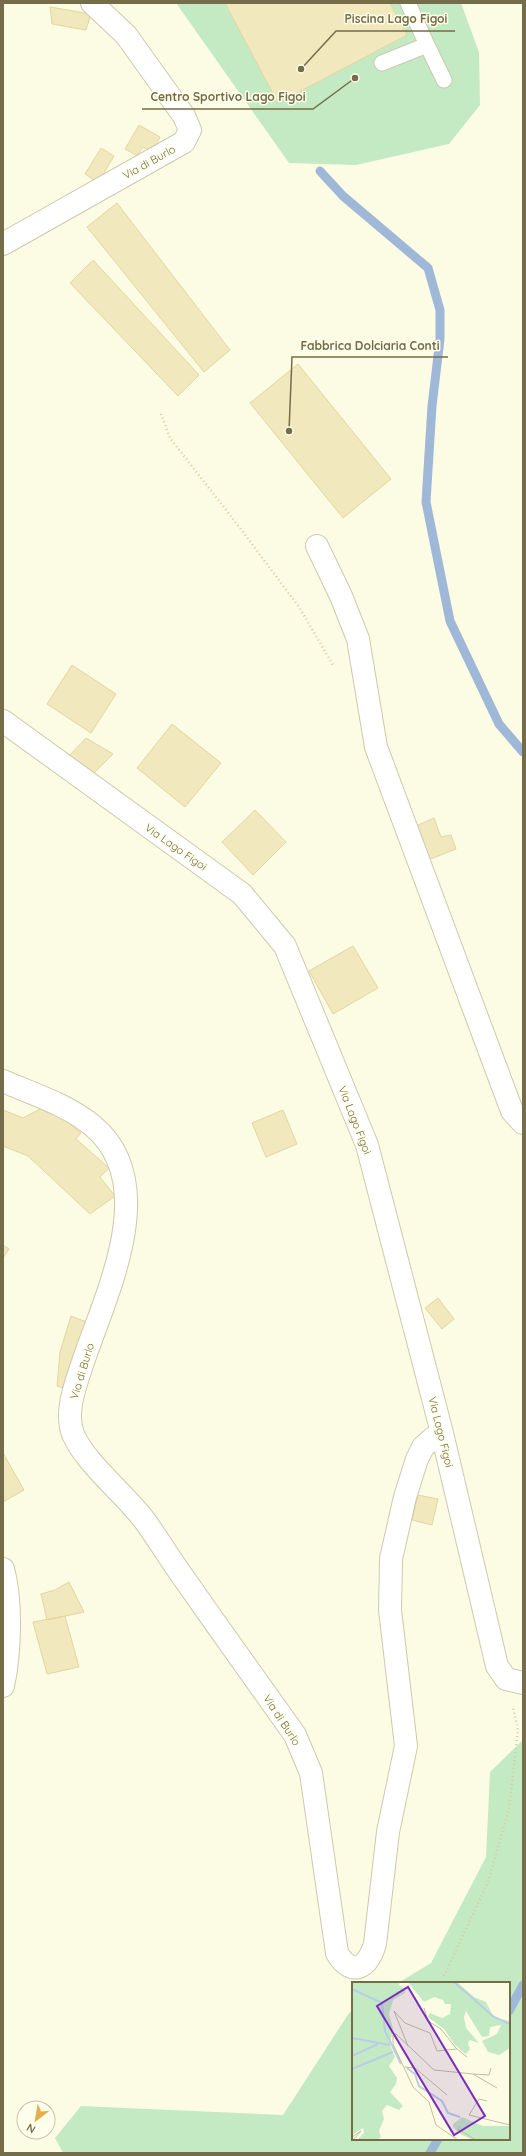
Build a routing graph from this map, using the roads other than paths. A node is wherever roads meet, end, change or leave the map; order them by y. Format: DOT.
graph roads {
  1 [pos="92,3"];
  2 [pos="408,3"];
  3 [pos="427,45"];
  4 [pos="382,63"];
  5 [pos="444,80"];
  6 [pos="3,244"];
  7 [pos="317,546"];
  8 [pos="3,721"];
  9 [pos="3,1081"];
  10 [pos="523,1123"];
  11 [pos="442,1433"];
  12 [pos="3,1569"];
  13 [pos="515,1681"];
  14 [pos="3,1686"];
  1 -- 6 [label="street, Via di Burlo"];
  2 -- 3 [label="lane"];
  3 -- 4 [label="lane"];
  3 -- 5 [label="lane"];
  7 -- 10 [label="street"];
  8 -- 11 [label="street, Via Lago Figoi"];
  9 -- 11 [label="street, Via di Burlo"];
  11 -- 13 [label="street, Via Lago Figoi"];
  12 -- 14 [label="street"];
}
